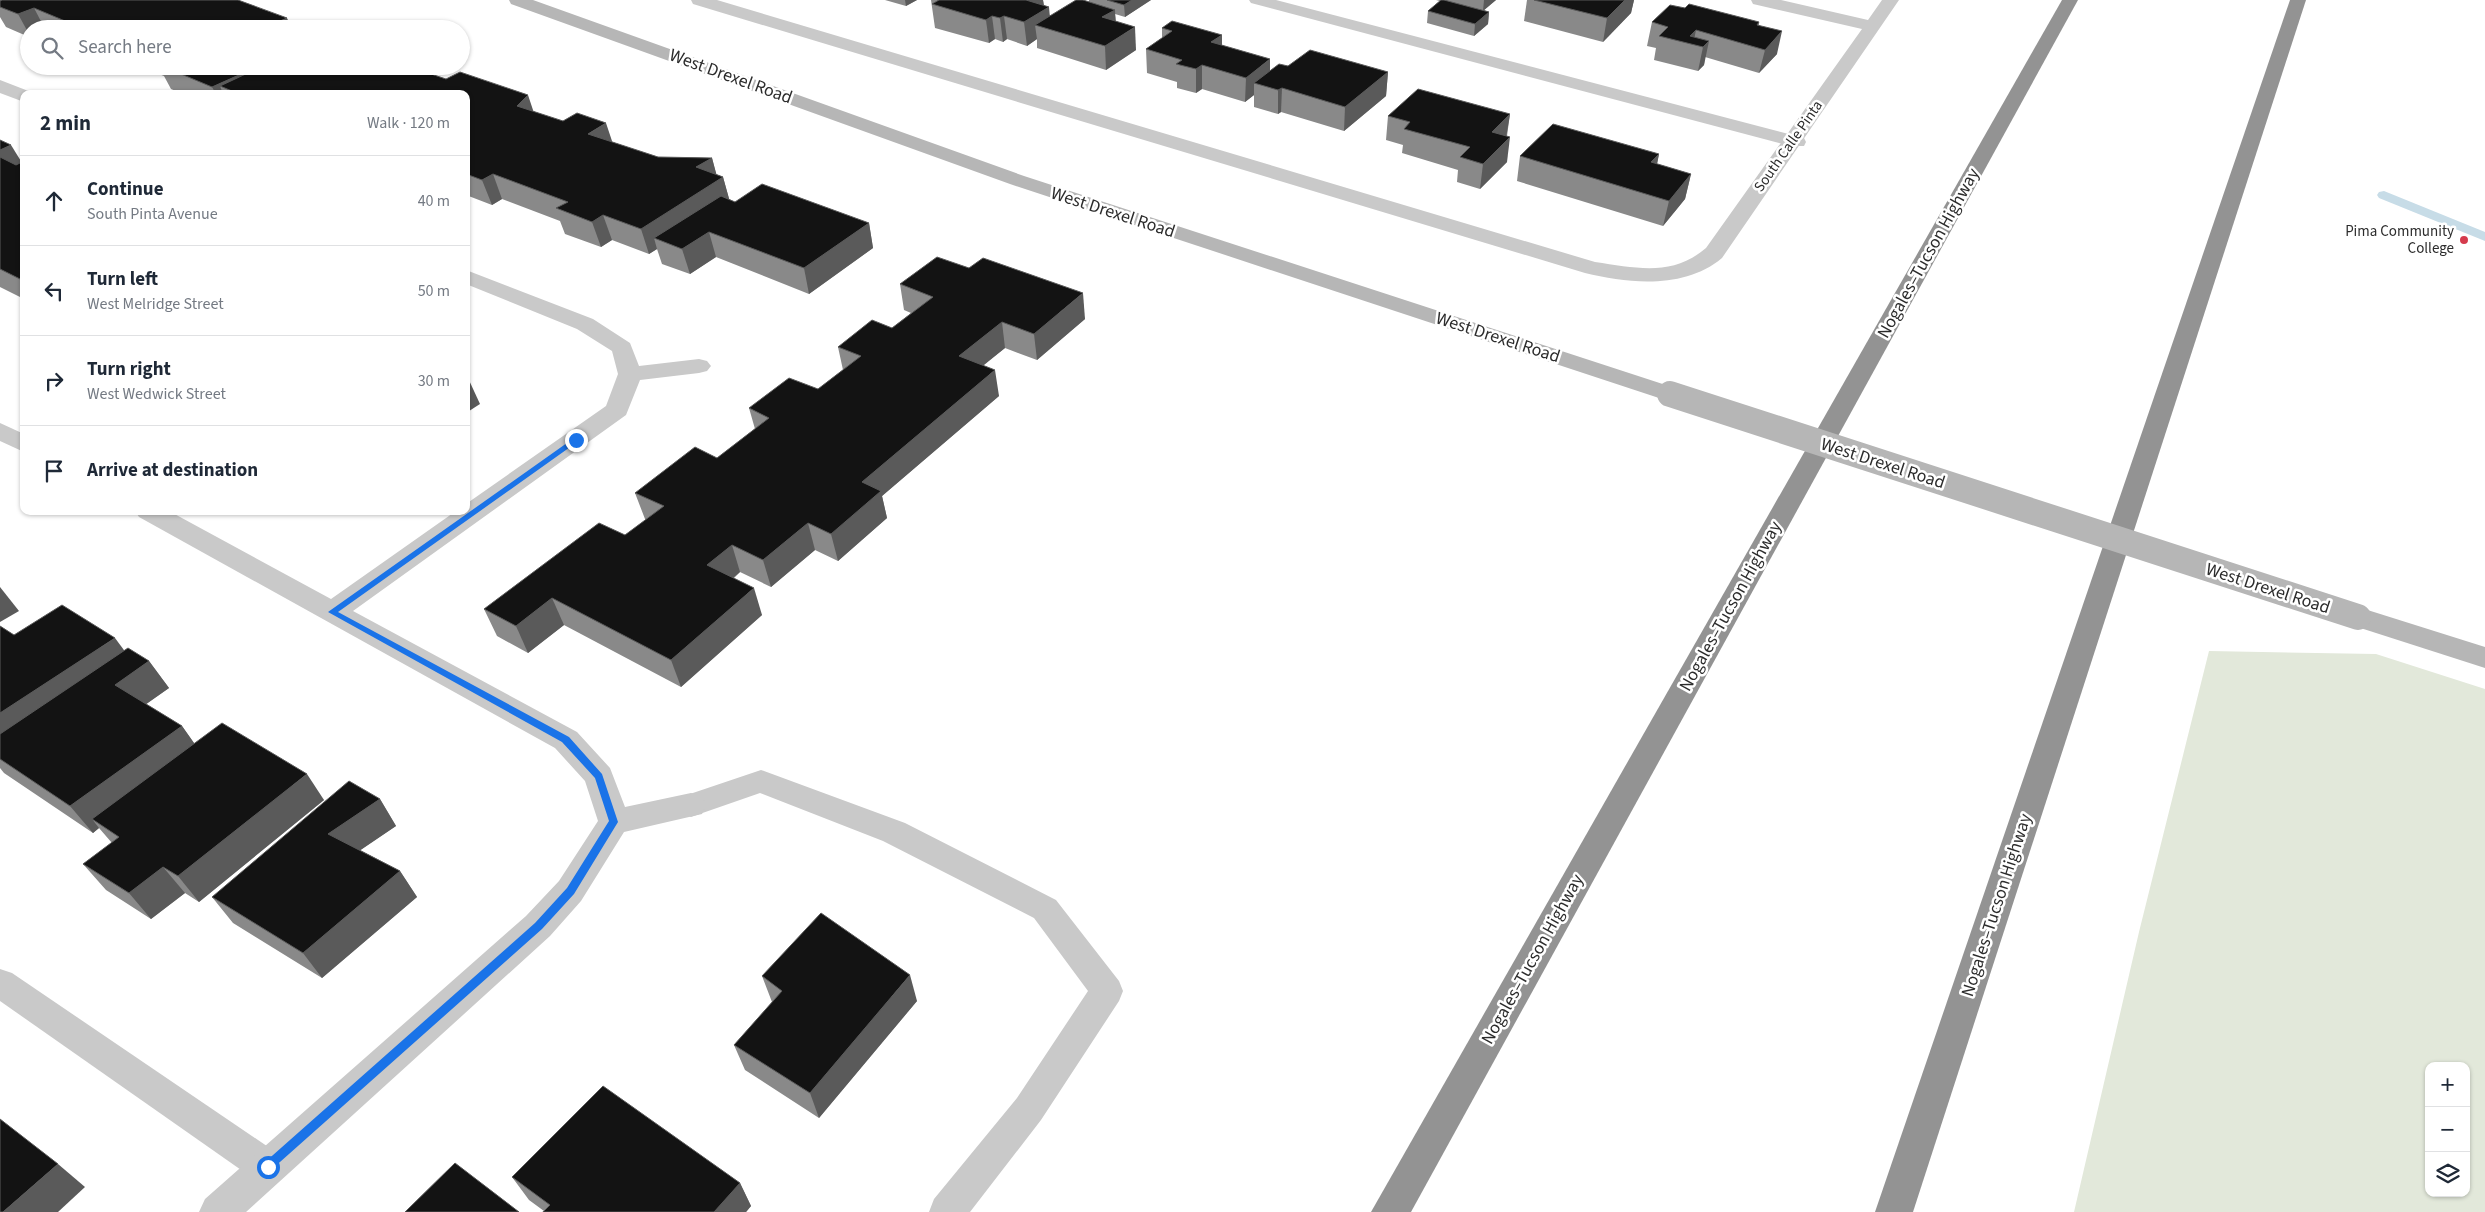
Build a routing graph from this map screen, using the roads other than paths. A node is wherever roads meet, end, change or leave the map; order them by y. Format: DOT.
graph roads {
  1 [pos="517,0"];
  2 [pos="699,0"];
  3 [pos="1257,0"];
  4 [pos="1759,0"];
  5 [pos="1891,0"];
  6 [pos="2070,0"];
  7 [pos="2298,0"];
  8 [pos="1871,26"];
  9 [pos="0,86"];
  10 [pos="20,94"];
  11 [pos="1795,141"];
  12 [pos="470,278"];
  13 [pos="699,366"];
  14 [pos="630,374"];
  15 [pos="0,431"];
  16 [pos="20,442"];
  17 [pos="470,514"];
  18 [pos="155,515"];
  19 [pos="469,515"];
  20 [pos="332,612"];
  21 [pos="2485,658"];
  22 [pos="691,805"];
  23 [pos="614,822"];
  24 [pos="0,983"];
  25 [pos="268,1167"];
  26 [pos="218,1212"];
  27 [pos="948,1212"];
  28 [pos="1390,1212"];
  29 [pos="1894,1212"];
  1 -- 21 [label="street, West Drexel Road, bridge"];
  2 -- 11 [label="street, South Calle Pinta"];
  3 -- 11 [label="lane"];
  4 -- 8 [label="street"];
  5 -- 8 [label="street, South Calle Pinta"];
  6 -- 28 [label="highway, Nogales–Tucson Highway"];
  7 -- 29 [label="highway, Nogales–Tucson Highway"];
  8 -- 11 [label="street, South Calle Pinta"];
  9 -- 10 [label="street"];
  12 -- 14 [label="street"];
  13 -- 14 [label="street"];
  14 -- 17 [label="street"];
  15 -- 16 [label="street"];
  18 -- 20 [label="street"];
  19 -- 20 [label="street"];
  20 -- 23 [label="street"];
  22 -- 23 [label="street"];
  22 -- 27 [label="lane"];
  23 -- 25 [label="street"];
  24 -- 25 [label="lane"];
  25 -- 26 [label="street"];
}
